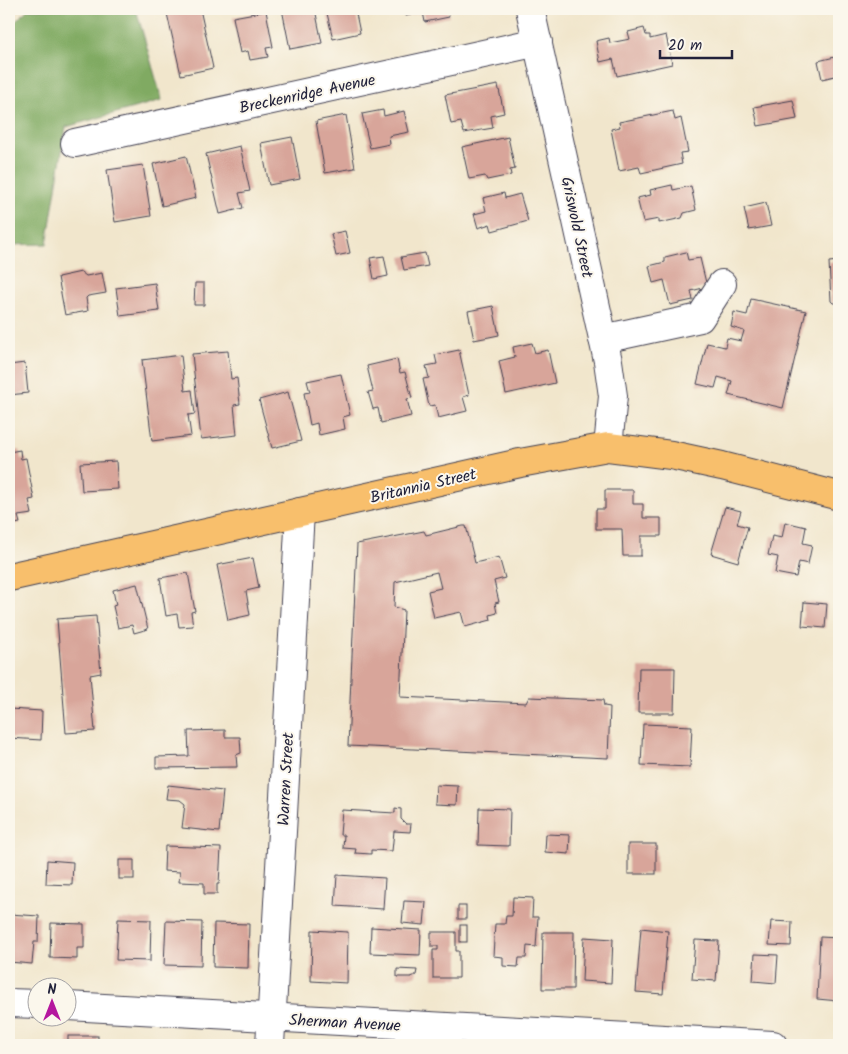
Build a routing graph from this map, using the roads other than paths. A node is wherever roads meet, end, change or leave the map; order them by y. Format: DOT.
graph roads {
  1 [pos="530,9"];
  2 [pos="538,42"];
  3 [pos="75,143"];
  4 [pos="722,284"];
  5 [pos="603,339"];
  6 [pos="608,447"];
  7 [pos="839,496"];
  8 [pos="300,512"];
  9 [pos="9,577"];
  10 [pos="9,1002"];
  11 [pos="28,1003"];
  12 [pos="78,1007"];
  13 [pos="272,1018"];
  14 [pos="270,1045"];
  15 [pos="773,1045"];
  1 -- 2 [label="street, Griswold Street"];
  2 -- 3 [label="street, Breckenridge Avenue"];
  2 -- 5 [label="street, Griswold Street"];
  4 -- 5 [label="street"];
  5 -- 6 [label="street, Griswold Street"];
  6 -- 7 [label="main road, Britannia Street"];
  6 -- 8 [label="main road, Britannia Street"];
  8 -- 9 [label="main road, Britannia Street"];
  8 -- 13 [label="street, Warren Street"];
  10 -- 11 [label="street"];
  12 -- 13 [label="street, Sherman Avenue"];
  13 -- 14 [label="street, Warren Street"];
  13 -- 15 [label="street, Sherman Avenue"];
}
